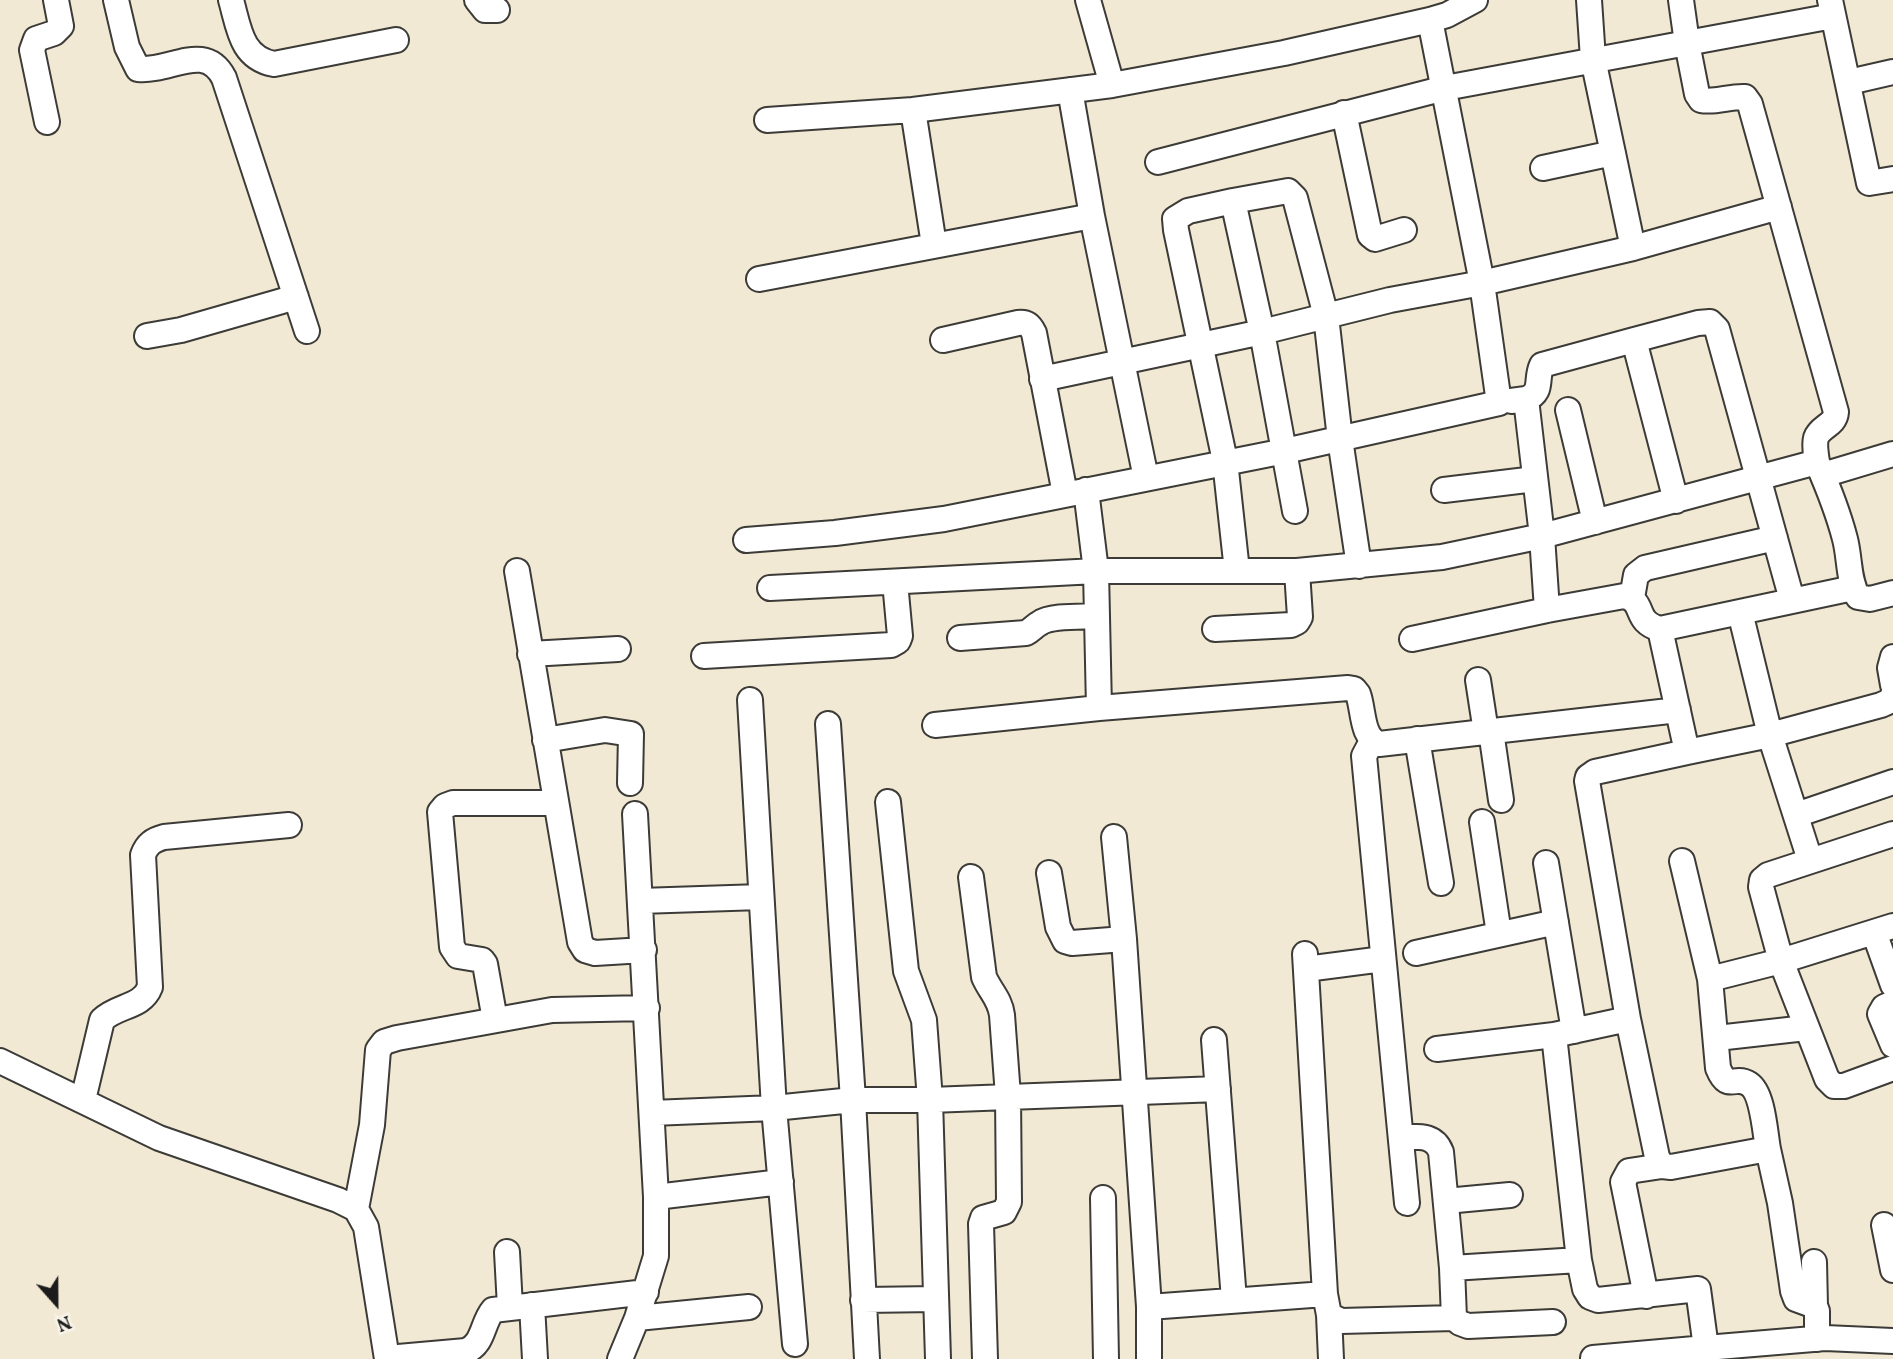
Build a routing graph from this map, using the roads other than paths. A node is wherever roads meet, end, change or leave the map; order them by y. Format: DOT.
graph roads {
  1 [pos="56,0"];
  2 [pos="116,0"];
  3 [pos="231,0"];
  4 [pos="1087,0"];
  5 [pos="1475,0"];
  6 [pos="1589,0"];
  7 [pos="1681,0"];
  8 [pos="1832,8"];
  9 [pos="1430,20"];
  10 [pos="396,40"];
  11 [pos="1687,43"];
  12 [pos="1593,59"];
  13 [pos="1893,72"];
  14 [pos="1849,82"];
  15 [pos="1112,85"];
  16 [pos="1445,89"];
  17 [pos="1070,90"];
  18 [pos="913,110"];
  19 [pos="1344,113"];
  20 [pos="767,120"];
  21 [pos="47,122"];
  22 [pos="1613,153"];
  23 [pos="1158,162"];
  24 [pos="1543,169"];
  25 [pos="1893,179"];
  26 [pos="1233,201"];
  27 [pos="1779,207"];
  28 [pos="1092,216"];
  29 [pos="1404,230"];
  30 [pos="934,245"];
  31 [pos="1633,248"];
  32 [pos="760,279"];
  33 [pos="1482,283"];
  34 [pos="296,297"];
  35 [pos="1326,316"];
  36 [pos="307,331"];
  37 [pos="1262,332"];
  38 [pos="147,336"];
  39 [pos="943,340"];
  40 [pos="1634,340"];
  41 [pos="1201,346"];
  42 [pos="1120,362"];
  43 [pos="1042,379"];
  44 [pos="1526,399"];
  45 [pos="1499,403"];
  46 [pos="1568,410"];
  47 [pos="1340,439"];
  48 [pos="1285,451"];
  49 [pos="1893,454"];
  50 [pos="1225,461"];
  51 [pos="1820,468"];
  52 [pos="1146,478"];
  53 [pos="1759,478"];
  54 [pos="1535,479"];
  55 [pos="1444,490"];
  56 [pos="1075,492"];
  57 [pos="1676,501"];
  58 [pos="1295,511"];
  59 [pos="1595,522"];
  60 [pos="1542,536"];
  61 [pos="1774,538"];
  62 [pos="746,540"];
  63 [pos="1359,566"];
  64 [pos="517,570"];
  65 [pos="1096,571"];
  66 [pos="1237,571"];
  67 [pos="1297,571"];
  68 [pos="895,582"];
  69 [pos="1853,587"];
  70 [pos="770,588"];
  71 [pos="1893,593"];
  72 [pos="1632,598"];
  73 [pos="1792,600"];
  74 [pos="1547,610"];
  75 [pos="1740,612"];
  76 [pos="1097,617"];
  77 [pos="1215,629"];
  78 [pos="1660,629"];
  79 [pos="960,638"];
  80 [pos="1412,639"];
  81 [pos="618,649"];
  82 [pos="530,654"];
  83 [pos="704,656"];
  84 [pos="1893,657"];
  85 [pos="1478,680"];
  86 [pos="1893,685"];
  87 [pos="1893,695"];
  88 [pos="750,700"];
  89 [pos="1099,708"];
  90 [pos="1678,710"];
  91 [pos="828,724"];
  92 [pos="935,725"];
  93 [pos="1488,731"];
  94 [pos="1770,736"];
  95 [pos="545,740"];
  96 [pos="1417,740"];
  97 [pos="1372,741"];
  98 [pos="1687,752"];
  99 [pos="1893,782"];
  100 [pos="630,783"];
  101 [pos="1501,800"];
  102 [pos="888,802"];
  103 [pos="555,803"];
  104 [pos="635,814"];
  105 [pos="1796,815"];
  106 [pos="1482,822"];
  107 [pos="289,825"];
  108 [pos="1893,835"];
  109 [pos="1114,837"];
  110 [pos="1811,860"];
  111 [pos="1682,861"];
  112 [pos="1546,863"];
  113 [pos="1049,873"];
  114 [pos="971,877"];
  115 [pos="1441,883"];
  116 [pos="761,897"];
  117 [pos="640,901"];
  118 [pos="1556,922"];
  119 [pos="1883,929"];
  120 [pos="1499,934"];
  121 [pos="1124,939"];
  122 [pos="644,950"];
  123 [pos="1416,953"];
  124 [pos="1383,959"];
  125 [pos="1781,961"];
  126 [pos="1710,979"];
  127 [pos="1893,985"];
  128 [pos="1893,1003"];
  129 [pos="647,1008"];
  130 [pos="1628,1019"];
  131 [pos="495,1020"];
  132 [pos="1806,1028"];
  133 [pos="1564,1033"];
  134 [pos="1717,1038"];
  135 [pos="1214,1040"];
  136 [pos="1893,1045"];
  137 [pos="1437,1049"];
  138 [pos="0,1061"];
  139 [pos="1893,1068"];
  140 [pos="1218,1089"];
  141 [pos="1134,1093"];
  142 [pos="1008,1096"];
  143 [pos="83,1100"];
  144 [pos="853,1100"];
  145 [pos="930,1100"];
  146 [pos="774,1108"];
  147 [pos="652,1113"];
  148 [pos="1401,1137"];
  149 [pos="1768,1149"];
  150 [pos="1662,1166"];
  151 [pos="781,1182"];
  152 [pos="1510,1195"];
  153 [pos="656,1197"];
  154 [pos="1103,1198"];
  155 [pos="1446,1201"];
  156 [pos="1407,1203"];
  157 [pos="356,1209"];
  158 [pos="1884,1225"];
  159 [pos="508,1251"];
  160 [pos="1579,1260"];
  161 [pos="1814,1262"];
  162 [pos="1452,1268"];
  163 [pos="1893,1270"];
  164 [pos="646,1292"];
  165 [pos="1646,1296"];
  166 [pos="936,1299"];
  167 [pos="863,1300"];
  168 [pos="1234,1300"];
  169 [pos="1327,1305"];
  170 [pos="521,1306"];
  171 [pos="1815,1306"];
  172 [pos="749,1307"];
  173 [pos="1149,1307"];
  174 [pos="638,1318"];
  175 [pos="1454,1318"];
  176 [pos="1553,1322"];
  177 [pos="1893,1341"];
  178 [pos="795,1344"];
  179 [pos="1832,1345"];
  180 [pos="1706,1348"];
  181 [pos="1149,1357"];
  182 [pos="387,1358"];
  183 [pos="1593,1358"];
  184 [pos="536,1359"];
  185 [pos="620,1359"];
  186 [pos="867,1359"];
  187 [pos="938,1359"];
  188 [pos="985,1359"];
  189 [pos="1104,1359"];
  190 [pos="1331,1359"];
  1 -- 21 [label="street"];
  2 -- 34 [label="street"];
  3 -- 10 [label="street"];
  4 -- 15 [label="street"];
  5 -- 9 [label="street"];
  6 -- 12 [label="street"];
  7 -- 11 [label="street"];
  8 -- 11 [label="street"];
  8 -- 14 [label="street"];
  9 -- 15 [label="street"];
  9 -- 16 [label="street"];
  11 -- 12 [label="street"];
  11 -- 27 [label="street"];
  12 -- 16 [label="street"];
  12 -- 22 [label="street"];
  13 -- 14 [label="street"];
  14 -- 25 [label="street"];
  15 -- 17 [label="street"];
  16 -- 19 [label="street"];
  16 -- 33 [label="street"];
  17 -- 18 [label="street"];
  17 -- 28 [label="street"];
  18 -- 20 [label="street"];
  18 -- 30 [label="street"];
  19 -- 23 [label="street"];
  19 -- 29 [label="street"];
  22 -- 24 [label="street"];
  22 -- 31 [label="street"];
  26 -- 35 [label="street"];
  26 -- 37 [label="street"];
  26 -- 41 [label="street"];
  27 -- 31 [label="street"];
  27 -- 51 [label="street"];
  28 -- 30 [label="street"];
  28 -- 42 [label="street"];
  30 -- 32 [label="street"];
  31 -- 33 [label="street"];
  33 -- 35 [label="street"];
  33 -- 45 [label="street"];
  34 -- 36 [label="street"];
  34 -- 38 [label="street"];
  35 -- 37 [label="street"];
  35 -- 47 [label="street"];
  37 -- 41 [label="street"];
  37 -- 48 [label="street"];
  39 -- 43 [label="street"];
  40 -- 44 [label="street"];
  40 -- 53 [label="street"];
  40 -- 57 [label="street"];
  41 -- 42 [label="street"];
  41 -- 50 [label="street"];
  42 -- 43 [label="street"];
  42 -- 52 [label="street"];
  43 -- 56 [label="street"];
  44 -- 45 [label="street"];
  44 -- 54 [label="street"];
  45 -- 47 [label="street"];
  46 -- 59 [label="street"];
  47 -- 48 [label="street"];
  47 -- 63 [label="street"];
  48 -- 50 [label="street"];
  48 -- 58 [label="street"];
  49 -- 51 [label="street"];
  50 -- 52 [label="street"];
  50 -- 66 [label="street"];
  51 -- 53 [label="street"];
  51 -- 69 [label="street"];
  52 -- 56 [label="street"];
  53 -- 57 [label="street"];
  53 -- 61 [label="street"];
  54 -- 55 [label="street"];
  54 -- 60 [label="street"];
  56 -- 62 [label="street"];
  56 -- 65 [label="street"];
  57 -- 59 [label="street"];
  59 -- 60 [label="street"];
  60 -- 63 [label="street"];
  60 -- 74 [label="street"];
  61 -- 72 [label="street"];
  61 -- 73 [label="street"];
  63 -- 67 [label="street"];
  64 -- 82 [label="street"];
  65 -- 66 [label="street"];
  65 -- 68 [label="street"];
  65 -- 76 [label="street"];
  66 -- 67 [label="street"];
  67 -- 77 [label="street"];
  68 -- 70 [label="street"];
  68 -- 83 [label="street"];
  69 -- 71 [label="street"];
  69 -- 73 [label="street"];
  72 -- 74 [label="street"];
  72 -- 78 [label="street"];
  73 -- 75 [label="street"];
  74 -- 80 [label="street"];
  75 -- 78 [label="street"];
  75 -- 94 [label="street"];
  76 -- 79 [label="street"];
  76 -- 89 [label="street"];
  78 -- 90 [label="street"];
  81 -- 82 [label="street"];
  82 -- 95 [label="street"];
  84 -- 86 [label="street"];
  85 -- 93 [label="street"];
  87 -- 94 [label="street"];
  88 -- 116 [label="street"];
  89 -- 92 [label="street"];
  89 -- 97 [label="street"];
  90 -- 93 [label="street"];
  90 -- 98 [label="street"];
  91 -- 144 [label="street"];
  93 -- 96 [label="street"];
  93 -- 101 [label="street"];
  94 -- 98 [label="street"];
  94 -- 105 [label="street"];
  95 -- 100 [label="street"];
  95 -- 103 [label="street"];
  96 -- 97 [label="street"];
  96 -- 115 [label="street"];
  97 -- 124 [label="street"];
  98 -- 130 [label="street"];
  99 -- 105 [label="street"];
  102 -- 145 [label="street"];
  103 -- 122 [label="street"];
  103 -- 131 [label="street"];
  104 -- 117 [label="street"];
  105 -- 110 [label="street"];
  106 -- 120 [label="street"];
  107 -- 143 [label="street"];
  108 -- 110 [label="street"];
  109 -- 121 [label="street"];
  110 -- 125 [label="street"];
  111 -- 126 [label="street"];
  112 -- 118 [label="street"];
  113 -- 121 [label="street"];
  114 -- 142 [label="street"];
  116 -- 117 [label="street"];
  116 -- 146 [label="street"];
  117 -- 122 [label="street"];
  118 -- 120 [label="street"];
  118 -- 133 [label="street"];
  119 -- 125 [label="street"];
  119 -- 127 [label="street"];
  120 -- 123 [label="street"];
  121 -- 141 [label="street"];
  122 -- 129 [label="street"];
  124 -- 148 [label="street"];
  124 -- 169 [label="street"];
  125 -- 126 [label="street"];
  125 -- 132 [label="street"];
  126 -- 134 [label="street"];
  128 -- 136 [label="street"];
  129 -- 131 [label="street"];
  129 -- 147 [label="street"];
  130 -- 133 [label="street"];
  130 -- 150 [label="street"];
  131 -- 157 [label="street"];
  132 -- 134 [label="street"];
  132 -- 139 [label="street"];
  133 -- 137 [label="street"];
  133 -- 160 [label="street"];
  134 -- 149 [label="street"];
  135 -- 140 [label="street"];
  138 -- 143 [label="street"];
  140 -- 141 [label="street"];
  140 -- 168 [label="street"];
  141 -- 142 [label="street"];
  141 -- 173 [label="street"];
  142 -- 145 [label="street"];
  142 -- 188 [label="street"];
  143 -- 157 [label="street"];
  144 -- 145 [label="street"];
  144 -- 146 [label="street"];
  144 -- 167 [label="street"];
  145 -- 166 [label="street"];
  146 -- 147 [label="street"];
  146 -- 151 [label="street"];
  147 -- 153 [label="street"];
  148 -- 155 [label="street"];
  148 -- 156 [label="street"];
  149 -- 150 [label="street"];
  149 -- 171 [label="street"];
  150 -- 165 [label="street"];
  151 -- 153 [label="street"];
  151 -- 178 [label="street"];
  152 -- 155 [label="street"];
  153 -- 164 [label="street"];
  154 -- 189 [label="street"];
  155 -- 162 [label="street"];
  157 -- 182 [label="street"];
  158 -- 163 [label="street"];
  159 -- 170 [label="street"];
  160 -- 162 [label="street"];
  160 -- 165 [label="street"];
  161 -- 171 [label="street"];
  162 -- 175 [label="street"];
  164 -- 170 [label="street"];
  164 -- 174 [label="street"];
  165 -- 180 [label="street"];
  166 -- 167 [label="street"];
  166 -- 187 [label="street"];
  167 -- 186 [label="street"];
  168 -- 169 [label="street"];
  168 -- 173 [label="street"];
  169 -- 175 [label="street"];
  169 -- 190 [label="street"];
  170 -- 182 [label="street"];
  170 -- 184 [label="street"];
  171 -- 179 [label="street"];
  172 -- 174 [label="street"];
  173 -- 181 [label="street"];
  174 -- 185 [label="street"];
  175 -- 176 [label="street"];
  177 -- 179 [label="street"];
  179 -- 180 [label="street"];
  180 -- 183 [label="street"];
  181 -- 189 [label="street"];
}
